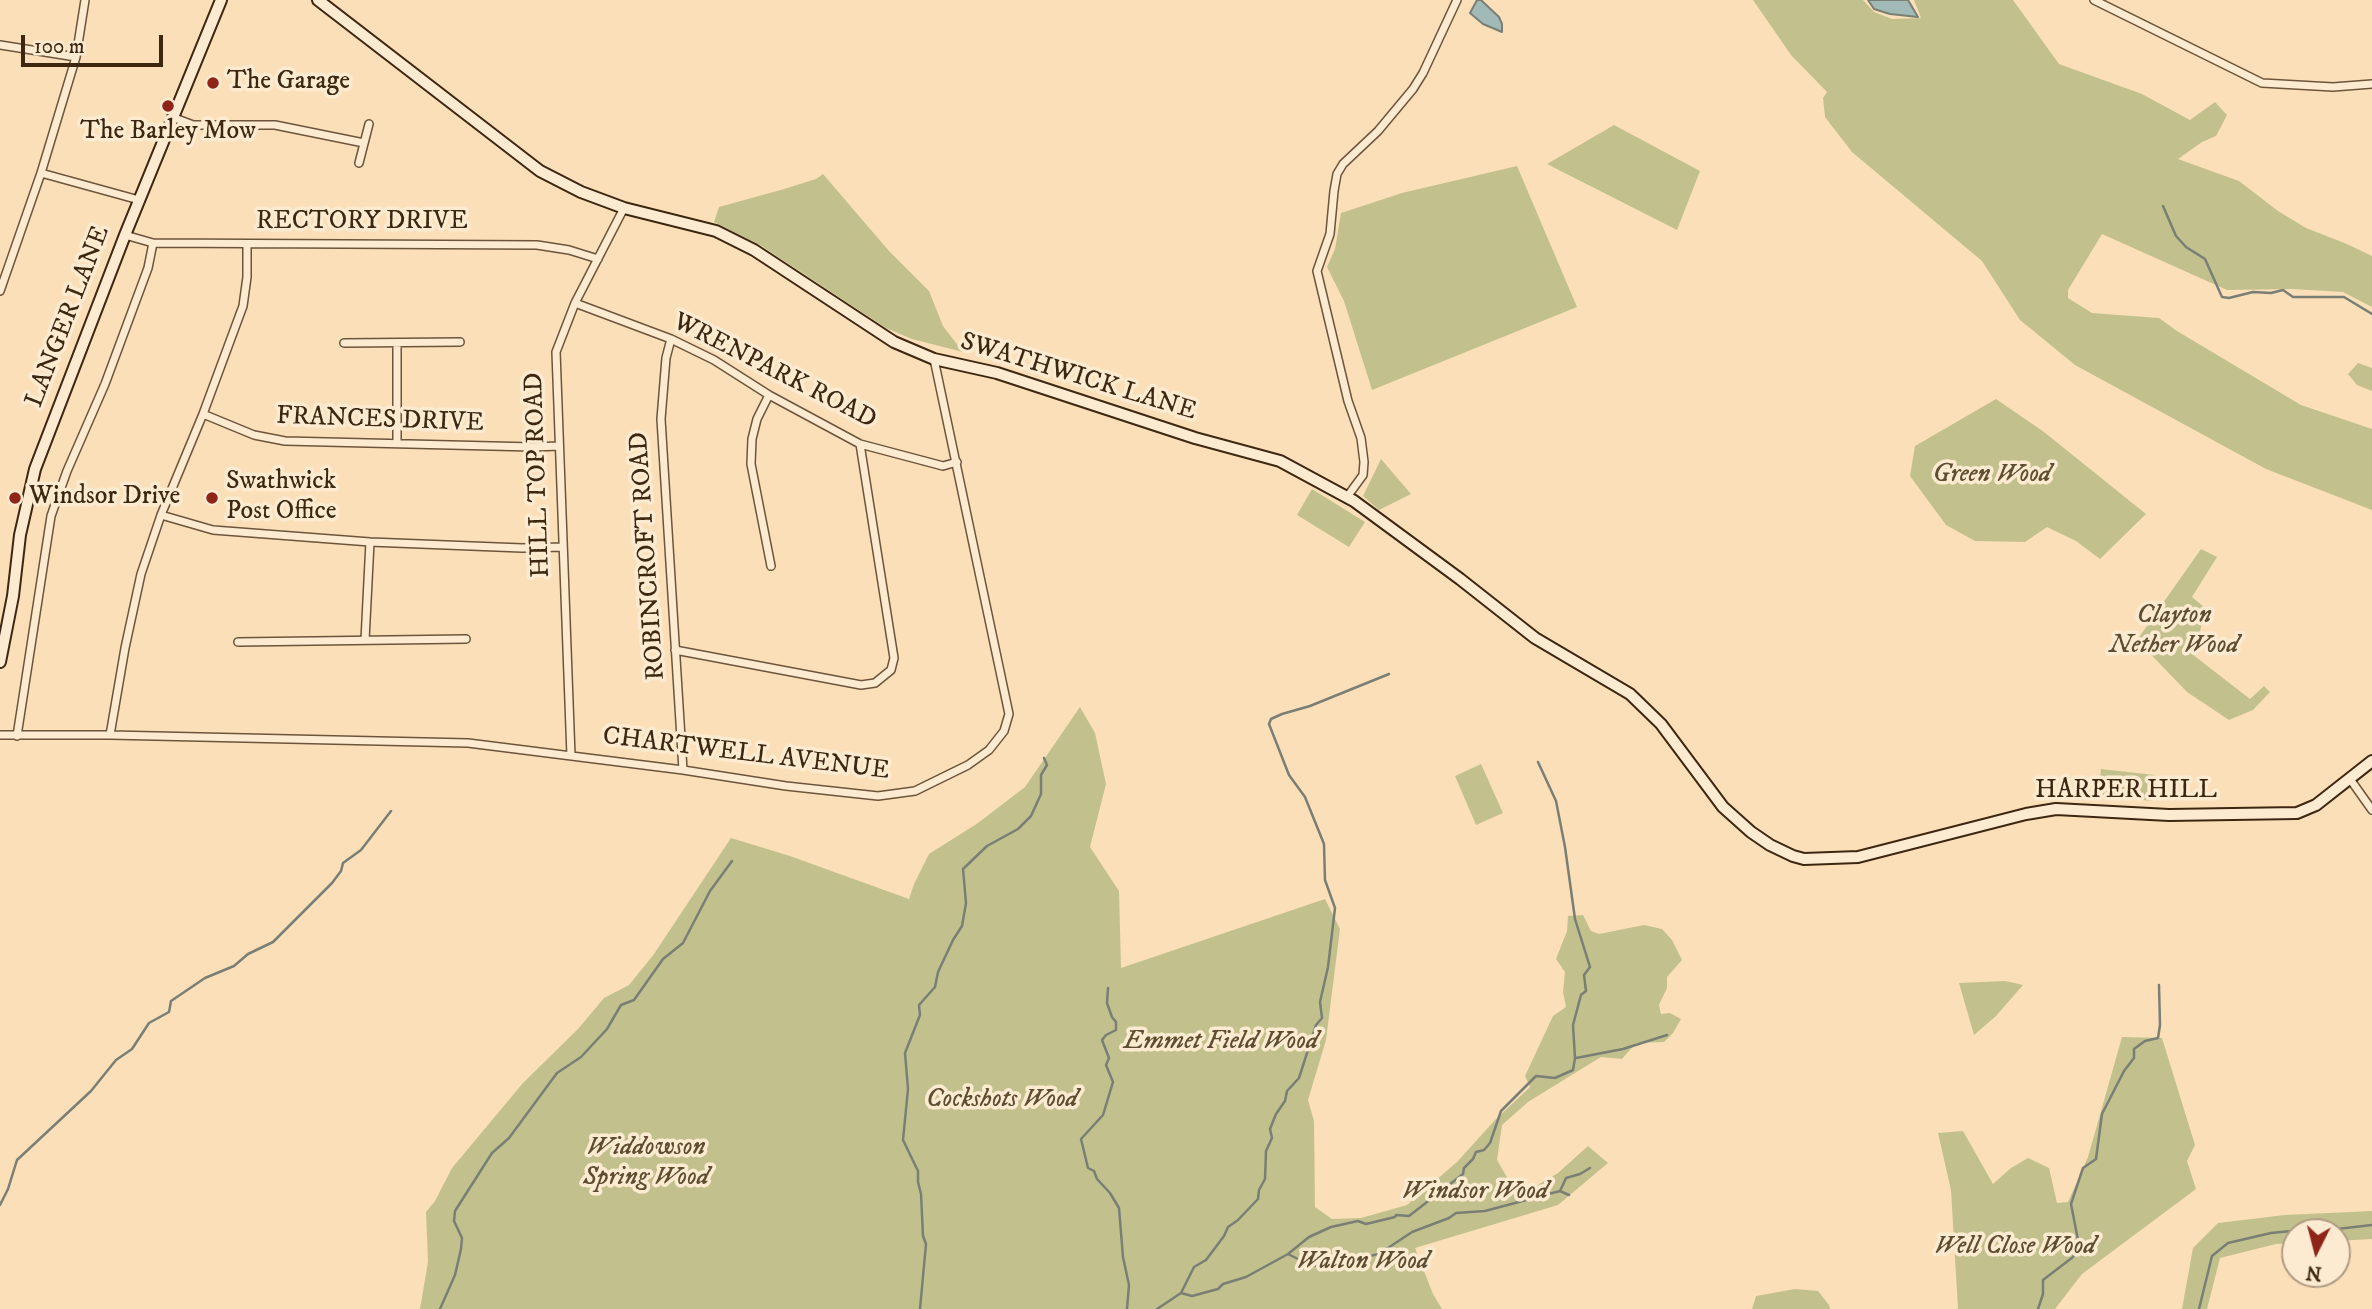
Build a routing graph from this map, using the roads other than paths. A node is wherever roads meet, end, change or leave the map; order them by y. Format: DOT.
graph roads {
  1 [pos="85,0"];
  2 [pos="221,0"];
  3 [pos="318,0"];
  4 [pos="1457,0"];
  5 [pos="2094,0"];
  6 [pos="0,46"];
  7 [pos="76,58"];
  8 [pos="2372,84"];
  9 [pos="172,117"];
  10 [pos="369,124"];
  11 [pos="364,143"];
  12 [pos="359,163"];
  13 [pos="41,173"];
  14 [pos="139,200"];
  15 [pos="624,208"];
  16 [pos="125,235"];
  17 [pos="152,243"];
  18 [pos="247,244"];
  19 [pos="598,259"];
  20 [pos="0,291"];
  21 [pos="575,303"];
  22 [pos="671,339"];
  23 [pos="460,342"];
  24 [pos="397,343"];
  25 [pos="344,344"];
  26 [pos="934,359"];
  27 [pos="769,396"];
  28 [pos="203,414"];
  29 [pos="397,443"];
  30 [pos="860,444"];
  31 [pos="559,446"];
  32 [pos="957,462"];
  33 [pos="1347,497"];
  34 [pos="161,515"];
  35 [pos="370,542"];
  36 [pos="563,547"];
  37 [pos="771,566"];
  38 [pos="467,639"];
  39 [pos="365,640"];
  40 [pos="238,642"];
  41 [pos="675,650"];
  42 [pos="0,662"];
  43 [pos="0,735"];
  44 [pos="110,735"];
  45 [pos="16,736"];
  46 [pos="571,756"];
  47 [pos="2372,761"];
  48 [pos="683,770"];
  49 [pos="2350,779"];
  50 [pos="2372,810"];
  51 [pos="1785,853"];
  1 -- 7 [label="street"];
  2 -- 9 [label="street, LANGER LANE"];
  3 -- 15 [label="street, SWATHWICK LANE"];
  4 -- 33 [label="street"];
  5 -- 8 [label="street"];
  6 -- 7 [label="street"];
  7 -- 13 [label="street"];
  9 -- 11 [label="street"];
  9 -- 14 [label="street, LANGER LANE"];
  10 -- 11 [label="street"];
  11 -- 12 [label="street"];
  13 -- 14 [label="street"];
  13 -- 20 [label="street"];
  14 -- 16 [label="street, LANGER LANE"];
  15 -- 19 [label="street, HILL TOP ROAD"];
  15 -- 26 [label="street, SWATHWICK LANE"];
  16 -- 17 [label="street, RECTORY DRIVE"];
  16 -- 42 [label="street, LANGER LANE"];
  17 -- 18 [label="street, RECTORY DRIVE"];
  17 -- 45 [label="street"];
  18 -- 19 [label="street, RECTORY DRIVE"];
  18 -- 28 [label="street"];
  19 -- 21 [label="street, HILL TOP ROAD"];
  21 -- 22 [label="street, WRENPARK ROAD"];
  21 -- 31 [label="street, HILL TOP ROAD"];
  22 -- 27 [label="street, WRENPARK ROAD"];
  22 -- 41 [label="street, ROBINCROFT ROAD"];
  23 -- 24 [label="street"];
  24 -- 25 [label="street"];
  24 -- 29 [label="street"];
  26 -- 32 [label="street, CHARTWELL AVENUE"];
  26 -- 33 [label="street, SWATHWICK LANE"];
  27 -- 30 [label="street, WRENPARK ROAD"];
  27 -- 37 [label="street"];
  28 -- 29 [label="street, FRANCES DRIVE"];
  28 -- 34 [label="street"];
  29 -- 31 [label="street, FRANCES DRIVE"];
  30 -- 32 [label="street, WRENPARK ROAD"];
  30 -- 41 [label="street"];
  31 -- 36 [label="street, HILL TOP ROAD"];
  32 -- 48 [label="street, CHARTWELL AVENUE"];
  33 -- 51 [label="street, SWATHWICK LANE"];
  34 -- 35 [label="street"];
  34 -- 44 [label="street"];
  35 -- 36 [label="street"];
  35 -- 39 [label="street"];
  36 -- 46 [label="street, HILL TOP ROAD"];
  38 -- 39 [label="street"];
  39 -- 40 [label="street"];
  41 -- 48 [label="street, ROBINCROFT ROAD"];
  43 -- 45 [label="street, CHARTWELL AVENUE"];
  44 -- 45 [label="street, CHARTWELL AVENUE"];
  44 -- 46 [label="street, CHARTWELL AVENUE"];
  46 -- 48 [label="street, CHARTWELL AVENUE"];
  47 -- 49 [label="street, HARPER HILL"];
  49 -- 50 [label="street"];
  49 -- 51 [label="street, HARPER HILL"];
}
